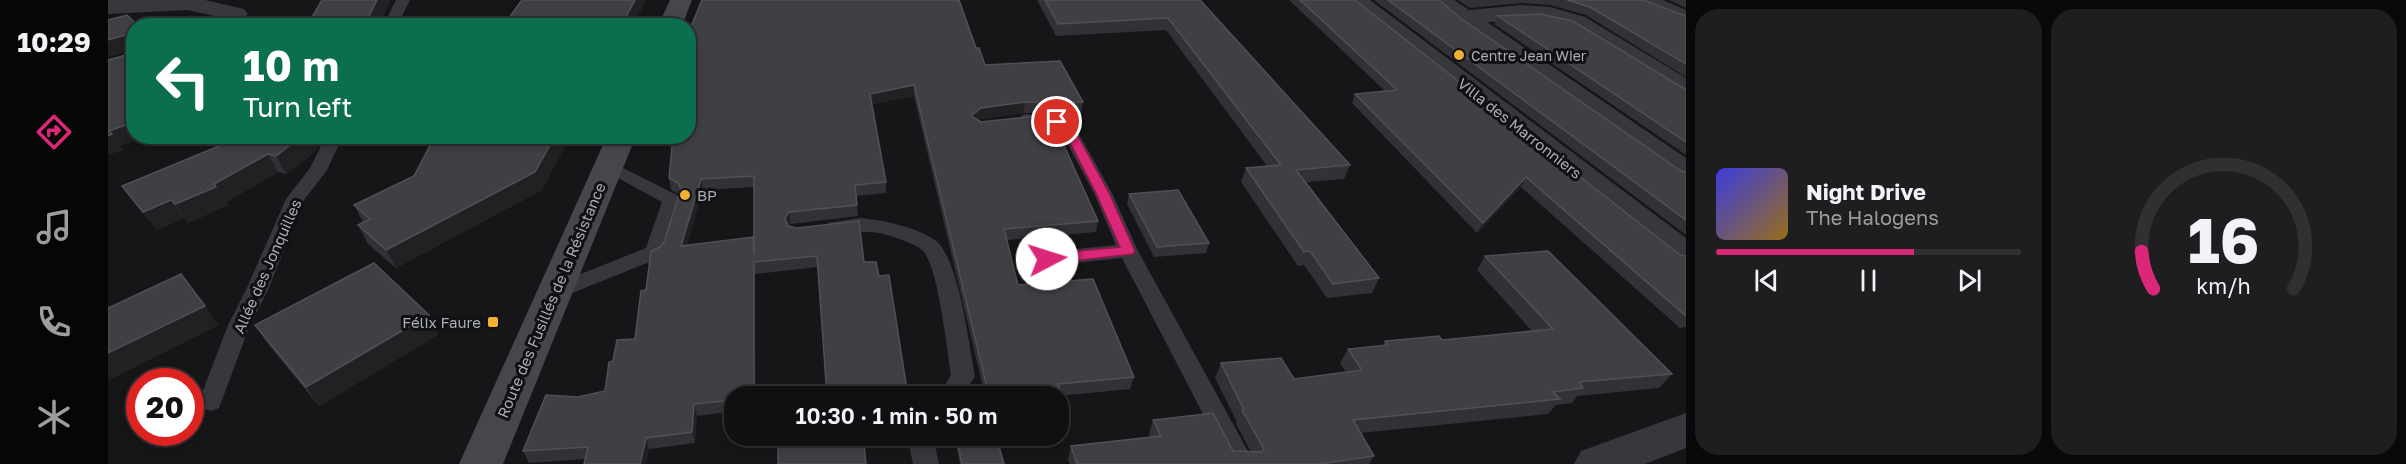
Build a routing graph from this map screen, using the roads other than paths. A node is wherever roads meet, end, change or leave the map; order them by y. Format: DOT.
graph roads {
  1 [pos="403,0"];
  2 [pos="681,0"];
  3 [pos="1354,0"];
  4 [pos="1439,0"];
  5 [pos="1644,0"];
  6 [pos="190,1"];
  7 [pos="108,7"];
  8 [pos="1586,7"];
  9 [pos="1548,13"];
  10 [pos="229,18"];
  11 [pos="394,18"];
  12 [pos="673,18"];
  13 [pos="1464,18"];
  14 [pos="1686,20"];
  15 [pos="1686,89"];
  16 [pos="1012,122"];
  17 [pos="331,144"];
  18 [pos="615,151"];
  19 [pos="1686,172"];
  20 [pos="819,228"];
  21 [pos="1128,251"];
  22 [pos="1686,255"];
  23 [pos="1026,261"];
  24 [pos="555,292"];
  25 [pos="957,386"];
  26 [pos="211,401"];
  27 [pos="1686,430"];
  28 [pos="922,446"];
  29 [pos="481,464"];
  30 [pos="926,464"];
  31 [pos="1242,464"];
  32 [pos="1596,464"];
  1 -- 11 [label="lane"];
  2 -- 12 [label="main road"];
  3 -- 22 [label="street, Villa des Marronniers"];
  4 -- 13 [label="street"];
  5 -- 14 [label="street"];
  6 -- 7 [label="street"];
  6 -- 10 [label="street"];
  8 -- 9 [label="street"];
  9 -- 13 [label="street"];
  9 -- 15 [label="street"];
  13 -- 19 [label="street"];
  16 -- 21 [label="lane"];
  17 -- 26 [label="lane, Allée des Jonquilles"];
  18 -- 24 [label="main road, Route des Fusillés de la Résistance"];
  18 -- 24 [label="lane"];
  20 -- 25 [label="lane"];
  21 -- 23 [label="lane"];
  21 -- 31 [label="lane"];
  24 -- 29 [label="main road, Route des Fusillés de la Résistance"];
  27 -- 32 [label="street"];
  28 -- 30 [label="lane"];
}
